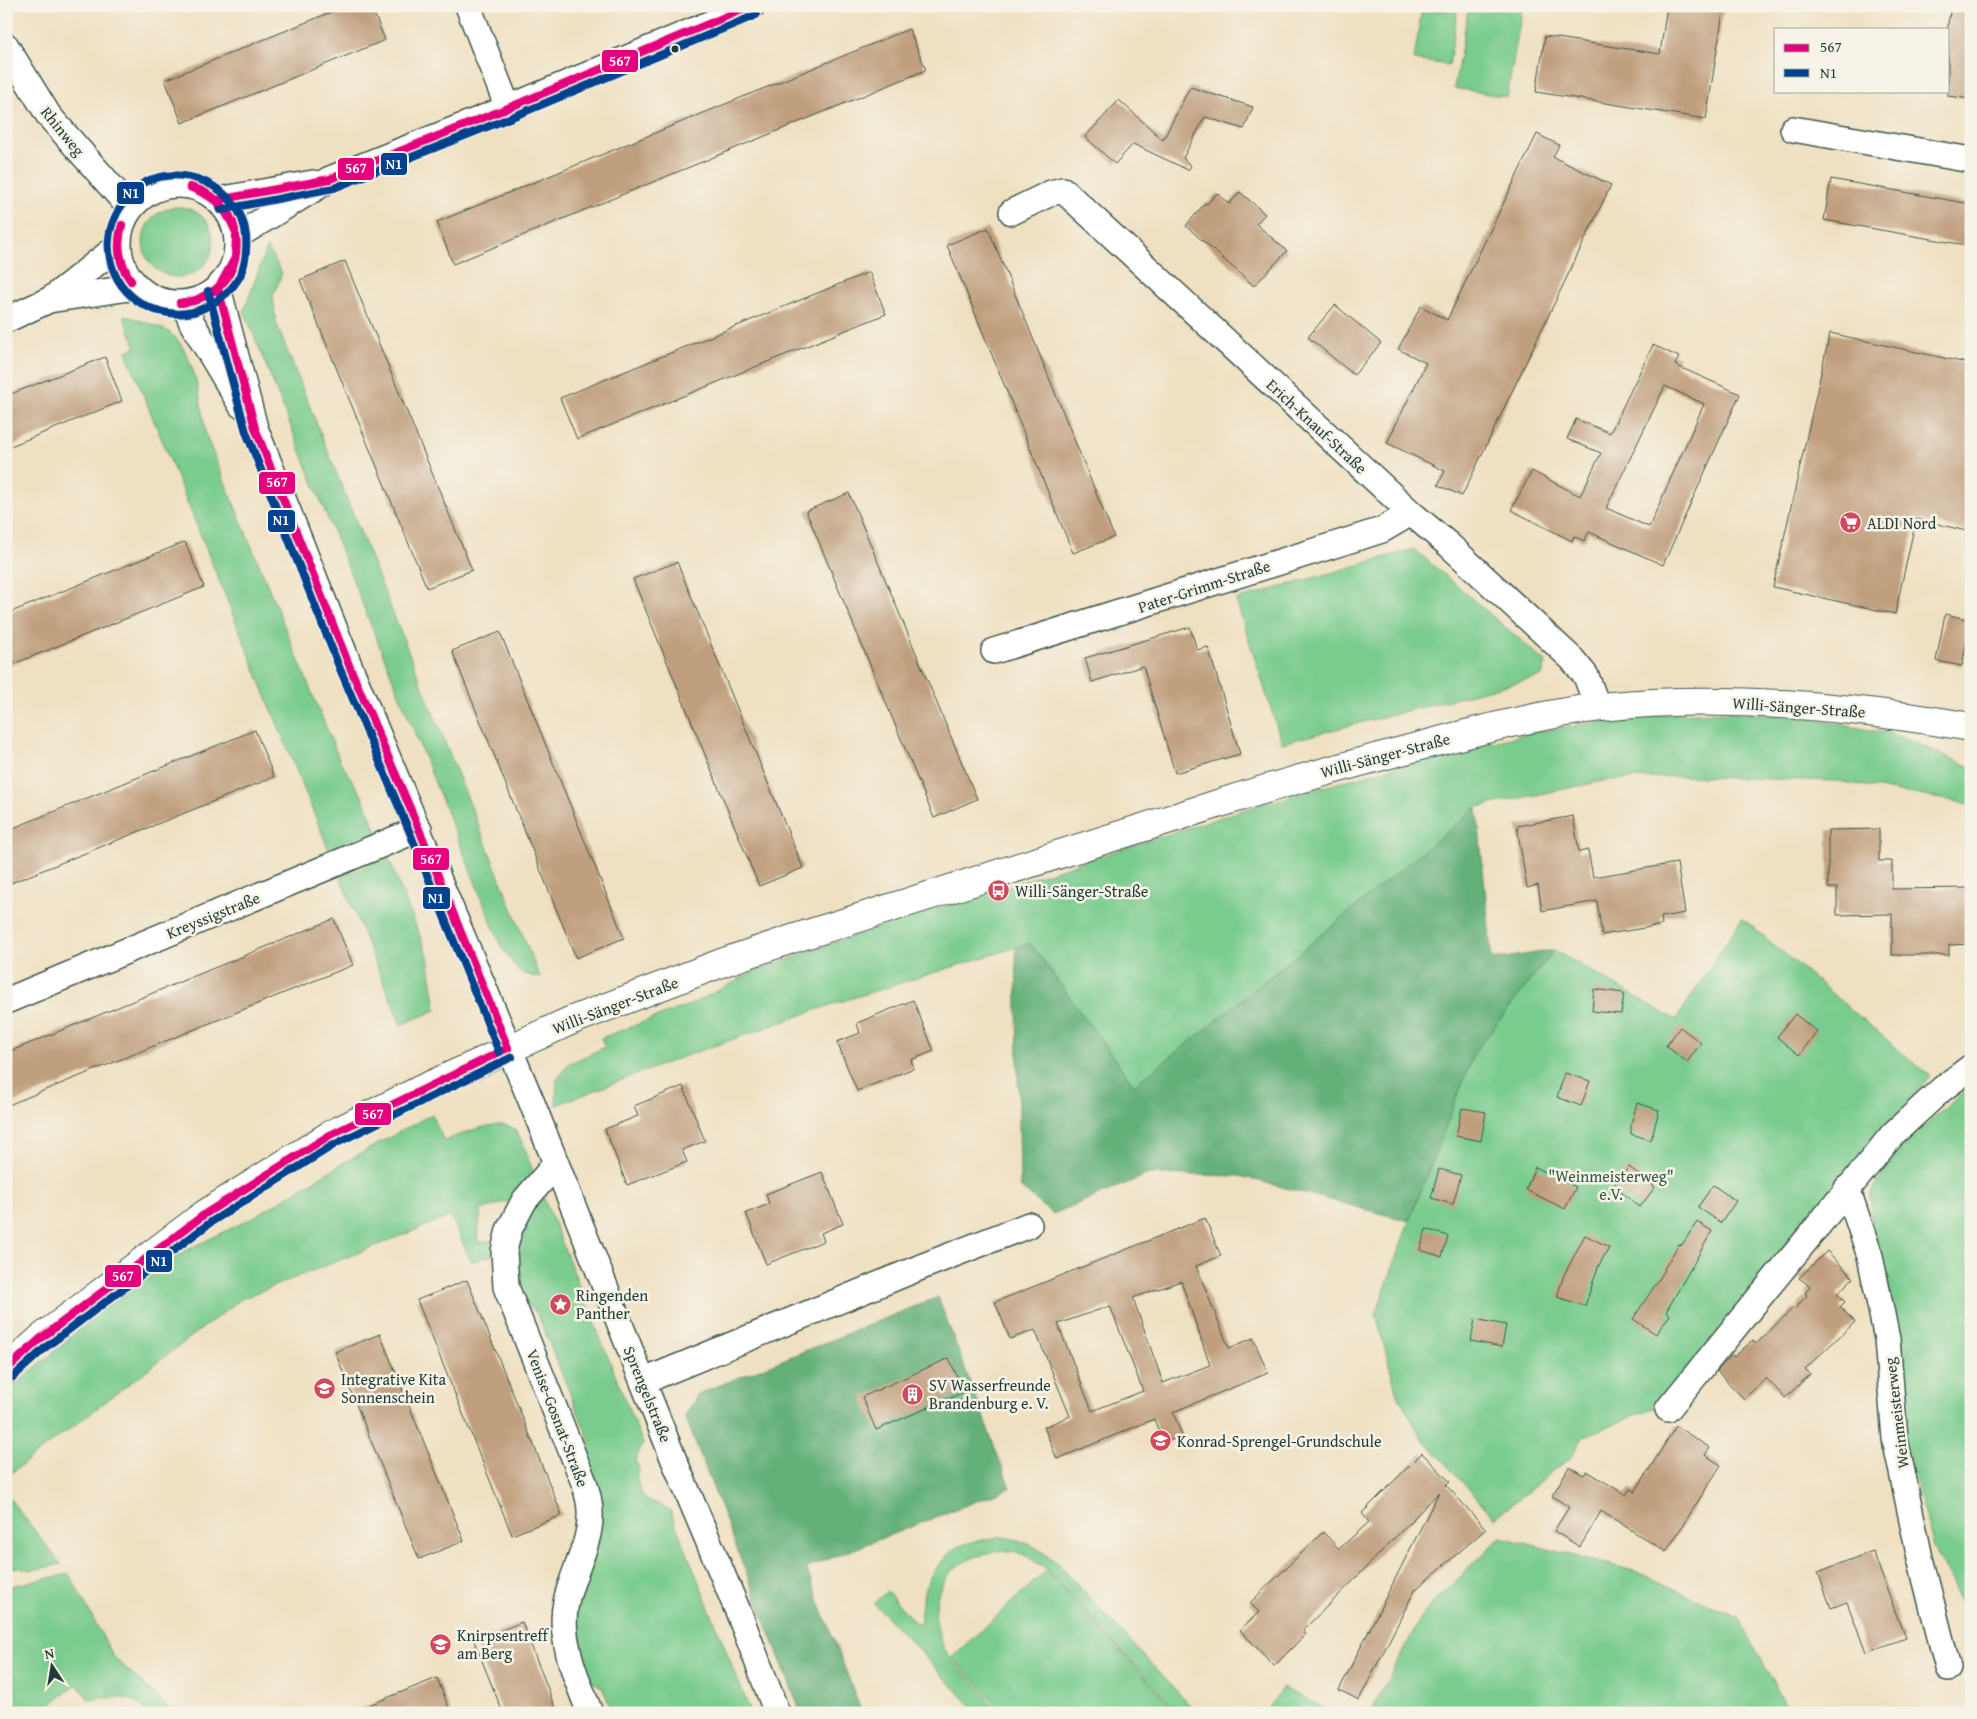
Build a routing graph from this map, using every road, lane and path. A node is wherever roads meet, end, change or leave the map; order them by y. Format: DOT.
graph roads {
  1 [pos="468,6"];
  2 [pos="752,6"];
  3 [pos="6,46"];
  4 [pos="508,108"];
  5 [pos="1793,129"];
  6 [pos="1971,160"];
  7 [pos="330,179"];
  8 [pos="218,200"];
  9 [pos="130,208"];
  10 [pos="1012,212"];
  11 [pos="237,236"];
  12 [pos="118,246"];
  13 [pos="136,287"];
  14 [pos="218,288"];
  15 [pos="49,300"];
  16 [pos="184,304"];
  17 [pos="6,320"];
  18 [pos="255,428"];
  19 [pos="1411,513"];
  20 [pos="994,652"];
  21 [pos="1598,708"];
  22 [pos="1942,722"];
  23 [pos="1971,727"];
  24 [pos="1971,734"];
  25 [pos="418,829"];
  26 [pos="6,1001"];
  27 [pos="508,1048"];
  28 [pos="1971,1067"];
  29 [pos="555,1165"];
  30 [pos="1847,1188"];
  31 [pos="1029,1225"];
  32 [pos="6,1370"];
  33 [pos="644,1381"];
  34 [pos="1668,1409"];
  35 [pos="1948,1668"];
  36 [pos="590,1713"];
  37 [pos="777,1713"];
  1 -- 4 [label="street"];
  2 -- 4 [label="street"];
  3 -- 9 [label="street, Rhinweg"];
  4 -- 7 [label="street"];
  5 -- 6 [label="street"];
  7 -- 8 [label="street"];
  7 -- 11 [label="street"];
  8 -- 9 [label="street"];
  8 -- 11 [label="street"];
  9 -- 12 [label="street"];
  10 -- 19 [label="street, Erich-Knauf-Straße"];
  11 -- 14 [label="street"];
  12 -- 13 [label="street"];
  12 -- 15 [label="street"];
  13 -- 15 [label="street"];
  13 -- 16 [label="street"];
  14 -- 16 [label="street"];
  14 -- 18 [label="street"];
  15 -- 17 [label="street"];
  16 -- 18 [label="street"];
  18 -- 25 [label="street, Sprengelstraße"];
  19 -- 20 [label="street, Pater-Grimm-Straße"];
  19 -- 21 [label="street, Erich-Knauf-Straße"];
  21 -- 22 [label="main road, Willi-Sänger-Straße"];
  21 -- 27 [label="main road, Willi-Sänger-Straße"];
  22 -- 23 [label="main road, Willi-Sänger-Straße"];
  22 -- 24 [label="main road, Willi-Sänger-Straße"];
  25 -- 26 [label="street, Kreyssigstraße"];
  25 -- 27 [label="street, Sprengelstraße"];
  27 -- 29 [label="street, Sprengelstraße"];
  27 -- 32 [label="main road, Willi-Sänger-Straße"];
  28 -- 30 [label="street"];
  29 -- 33 [label="street, Sprengelstraße"];
  29 -- 36 [label="street, Venise-Gosnat-Straße"];
  30 -- 34 [label="street"];
  30 -- 35 [label="street, Weinmeisterweg"];
  31 -- 33 [label="street"];
  33 -- 37 [label="street, Sprengelstraße"];
}
